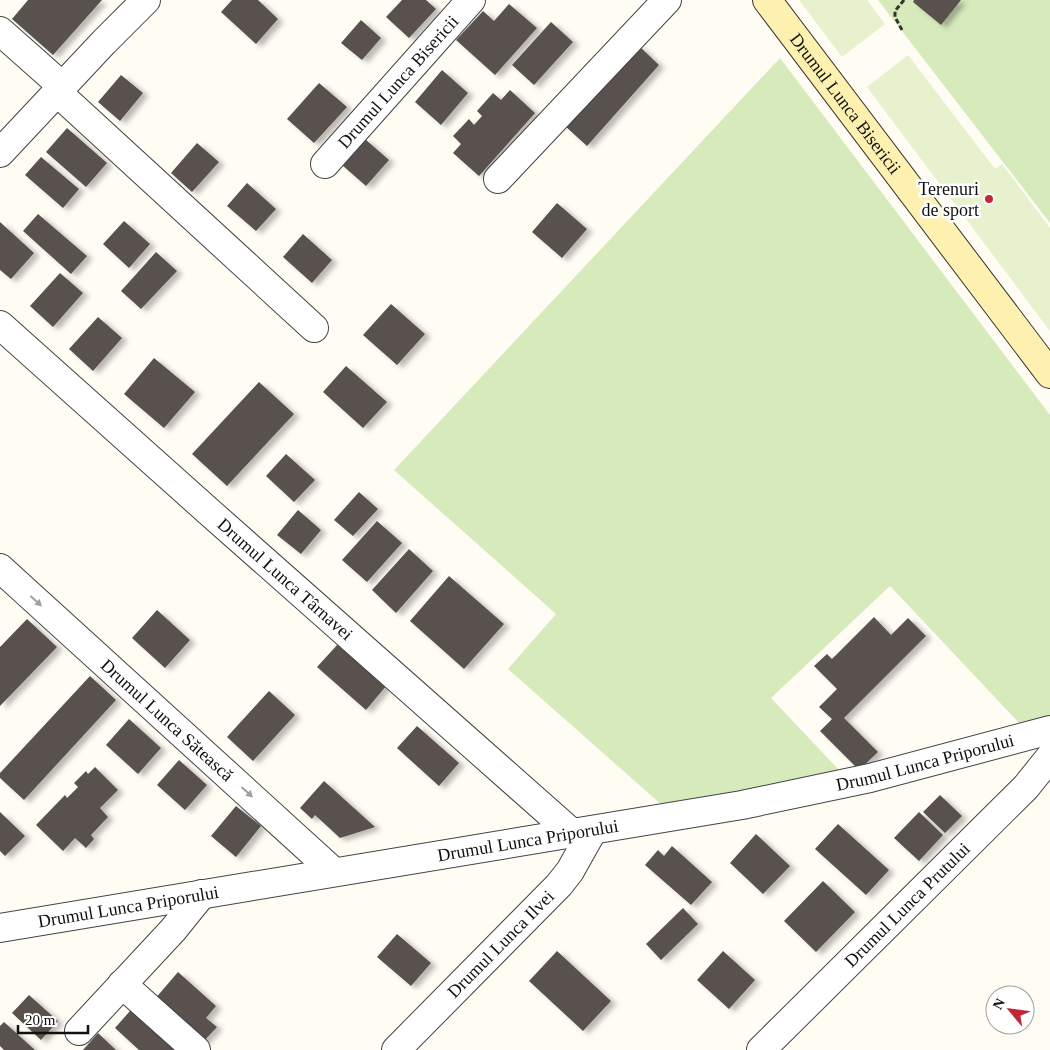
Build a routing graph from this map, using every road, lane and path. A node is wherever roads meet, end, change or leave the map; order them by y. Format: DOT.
graph roads {
  1 [pos="146,0"];
  2 [pos="471,0"];
  3 [pos="667,0"];
  4 [pos="768,0"];
  5 [pos="904,0"];
  6 [pos="902,30"];
  7 [pos="0,31"];
  8 [pos="60,89"];
  9 [pos="0,153"];
  10 [pos="325,164"];
  11 [pos="498,179"];
  12 [pos="0,325"];
  13 [pos="314,328"];
  14 [pos="1050,374"];
  15 [pos="0,568"];
  16 [pos="1050,730"];
  17 [pos="1050,757"];
  18 [pos="582,831"];
  19 [pos="334,872"];
  20 [pos="202,894"];
  21 [pos="0,928"];
  22 [pos="122,984"];
  23 [pos="79,1031"];
  24 [pos="196,1050"];
  25 [pos="396,1050"];
  26 [pos="761,1050"];
  1 -- 8 [label="street"];
  2 -- 10 [label="street, Drumul Lunca Bisericii"];
  3 -- 11 [label="street"];
  4 -- 14 [label="street, Drumul Lunca Bisericii"];
  5 -- 6 [label="path"];
  7 -- 8 [label="street"];
  8 -- 9 [label="street"];
  8 -- 13 [label="street"];
  12 -- 18 [label="street, Drumul Lunca Târnavei"];
  15 -- 19 [label="street, Drumul Lunca Sătească, one-way"];
  16 -- 18 [label="street, Drumul Lunca Priporului"];
  17 -- 26 [label="street, Drumul Lunca Prutului"];
  18 -- 19 [label="street, Drumul Lunca Priporului"];
  18 -- 25 [label="street, Drumul Lunca Ilvei"];
  19 -- 20 [label="street, Drumul Lunca Priporului"];
  20 -- 21 [label="street, Drumul Lunca Priporului"];
  20 -- 22 [label="street"];
  22 -- 23 [label="street"];
  22 -- 24 [label="street"];
}
